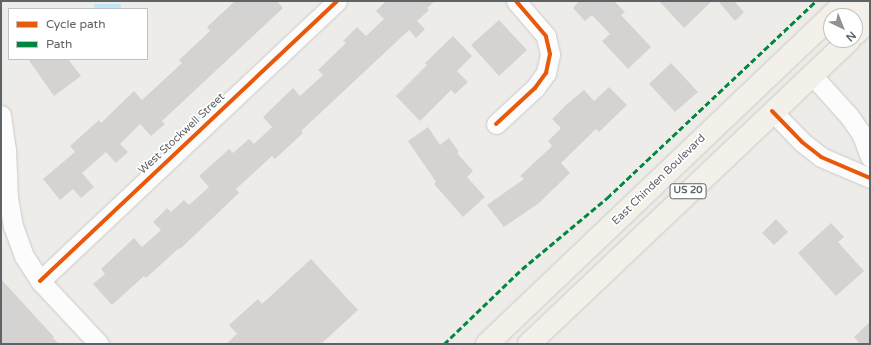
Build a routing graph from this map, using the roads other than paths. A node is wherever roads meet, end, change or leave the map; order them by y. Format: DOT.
graph roads {
  1 [pos="337,1"];
  2 [pos="516,1"];
  3 [pos="847,1"];
  4 [pos="868,1"];
  5 [pos="840,8"];
  6 [pos="861,8"];
  7 [pos="823,24"];
  8 [pos="823,43"];
  9 [pos="841,48"];
  10 [pos="812,75"];
  11 [pos="772,111"];
  12 [pos="1,115"];
  13 [pos="496,124"];
  14 [pos="870,157"];
  15 [pos="870,178"];
  16 [pos="40,281"];
  17 [pos="99,344"];
  18 [pos="487,344"];
  19 [pos="528,344"];
  1 -- 16 [label="street, West Stockwell Street"];
  2 -- 13 [label="street"];
  3 -- 5 [label="main road, East Chinden Boulevard / US 20"];
  4 -- 6 [label="main road"];
  7 -- 18 [label="main road, East Chinden Boulevard / US 20"];
  8 -- 11 [label="main road"];
  9 -- 10 [label="main road, US 20"];
  10 -- 11 [label="main road, US 20"];
  10 -- 14 [label="street"];
  11 -- 15 [label="street"];
  11 -- 19 [label="main road, US 20"];
  12 -- 16 [label="street"];
  16 -- 17 [label="street"];
}
